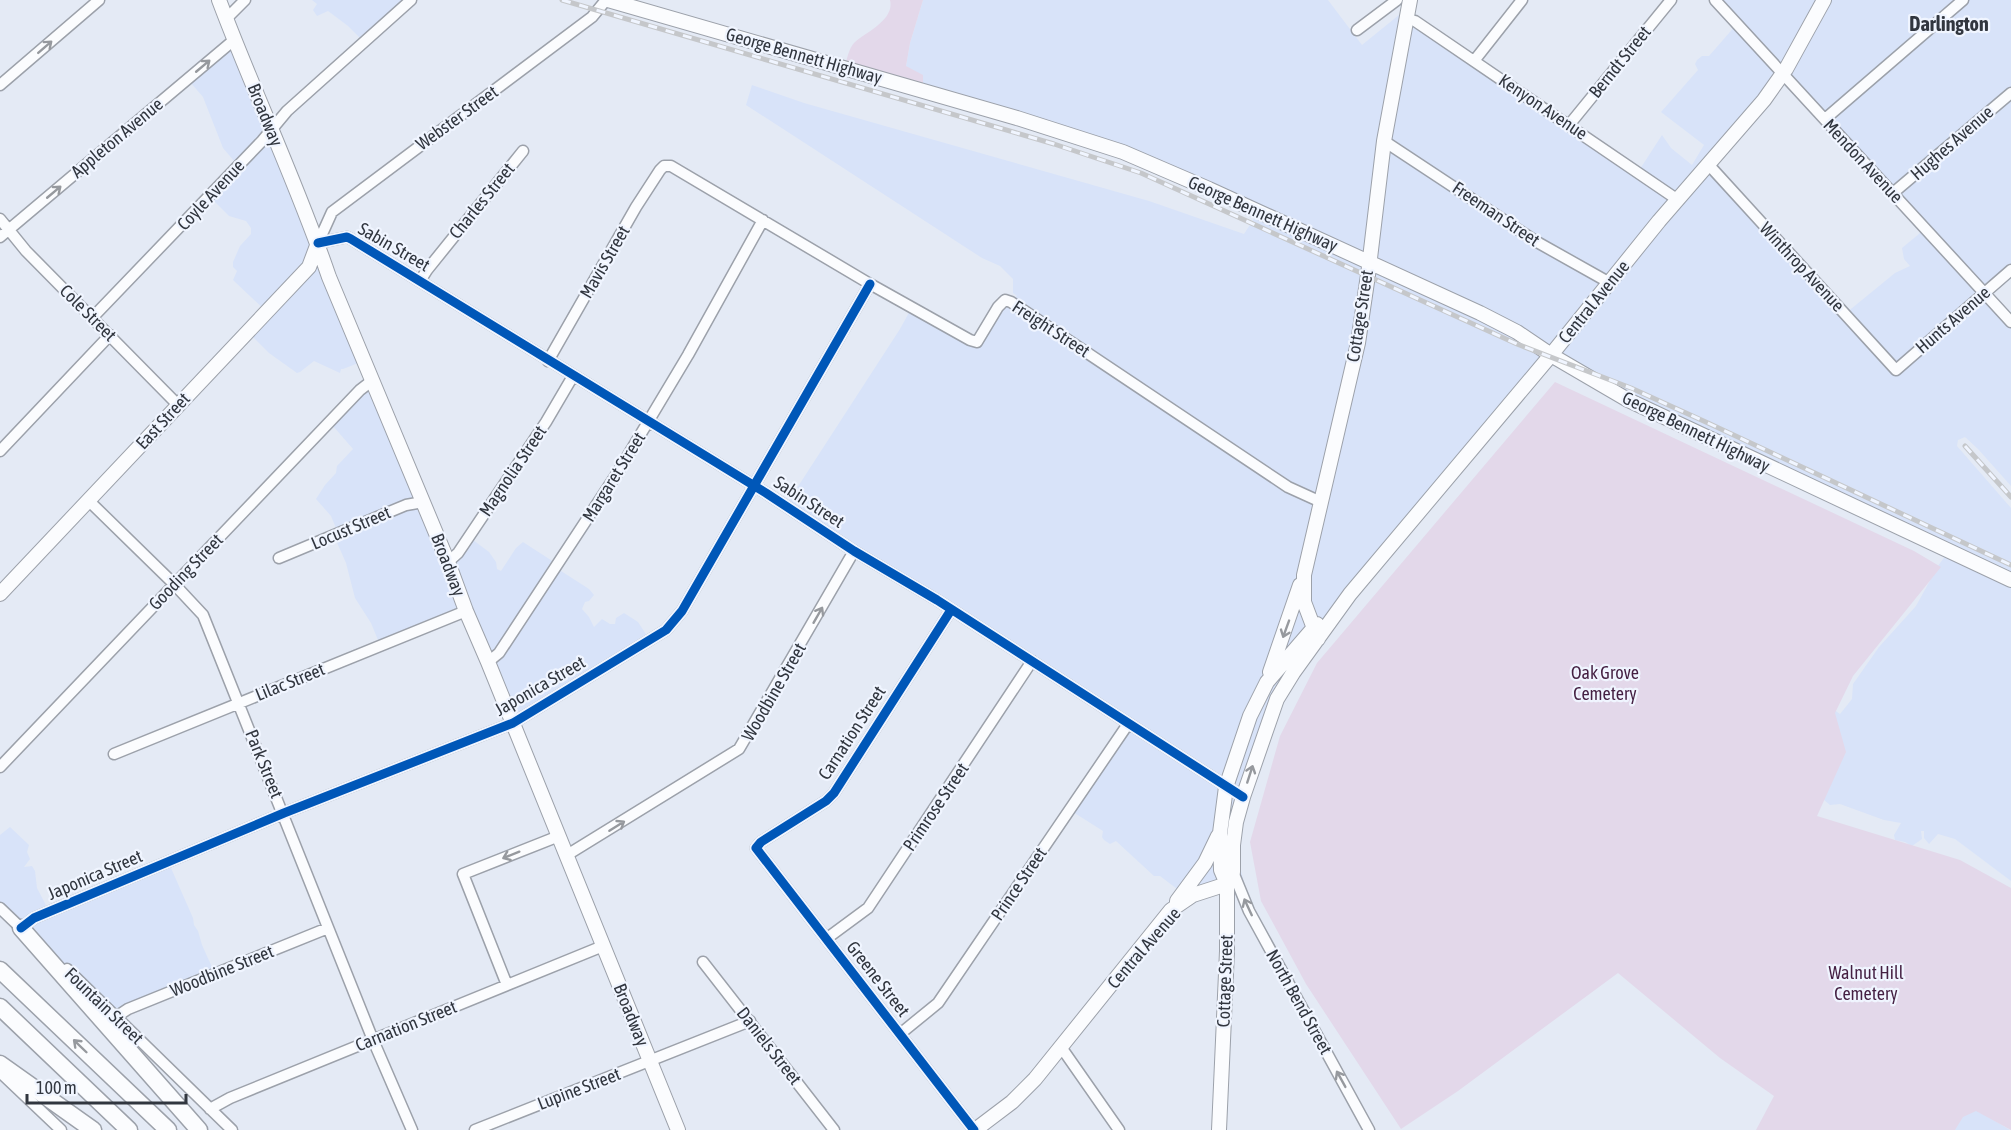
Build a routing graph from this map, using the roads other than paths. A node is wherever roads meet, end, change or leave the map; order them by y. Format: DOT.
graph roads {
  1 [pos="99,0"];
  2 [pos="219,0"];
  3 [pos="245,0"];
  4 [pos="411,0"];
  5 [pos="607,0"];
  6 [pos="1397,0"];
  7 [pos="1410,0"];
  8 [pos="1522,0"];
  9 [pos="1671,0"];
  10 [pos="1715,0"];
  11 [pos="1824,0"];
  12 [pos="1963,0"];
  13 [pos="226,19"];
  14 [pos="1407,19"];
  15 [pos="1357,30"];
  16 [pos="234,40"];
  17 [pos="1474,61"];
  18 [pos="1782,75"];
  19 [pos="0,85"];
  20 [pos="2011,93"];
  21 [pos="1825,119"];
  22 [pos="1569,125"];
  23 [pos="271,131"];
  24 [pos="1384,141"];
  25 [pos="523,151"];
  26 [pos="1708,164"];
  27 [pos="664,166"];
  28 [pos="1893,193"];
  29 [pos="1678,200"];
  30 [pos="0,219"];
  31 [pos="763,220"];
  32 [pos="9,230"];
  33 [pos="0,237"];
  34 [pos="318,243"];
  35 [pos="1370,262"];
  36 [pos="2011,270"];
  37 [pos="420,281"];
  38 [pos="1610,283"];
  39 [pos="870,284"];
  40 [pos="1984,293"];
  41 [pos="93,317"];
  42 [pos="2011,322"];
  43 [pos="110,335"];
  44 [pos="1551,355"];
  45 [pos="548,361"];
  46 [pos="1896,370"];
  47 [pos="573,376"];
  48 [pos="373,380"];
  49 [pos="178,405"];
  50 [pos="649,420"];
  51 [pos="0,451"];
  52 [pos="753,485"];
  53 [pos="88,500"];
  54 [pos="423,502"];
  55 [pos="1321,502"];
  56 [pos="854,551"];
  57 [pos="279,558"];
  58 [pos="448,562"];
  59 [pos="1304,575"];
  60 [pos="2011,580"];
  61 [pos="174,584"];
  62 [pos="0,594"];
  63 [pos="951,610"];
  64 [pos="466,611"];
  65 [pos="1315,633"];
  66 [pos="488,662"];
  67 [pos="1032,662"];
  68 [pos="1267,682"];
  69 [pos="239,702"];
  70 [pos="513,723"];
  71 [pos="1128,724"];
  72 [pos="114,754"];
  73 [pos="0,767"];
  74 [pos="1226,788"];
  75 [pos="1243,797"];
  76 [pos="284,813"];
  77 [pos="1220,833"];
  78 [pos="559,836"];
  79 [pos="756,848"];
  80 [pos="567,855"];
  81 [pos="1230,878"];
  82 [pos="0,908"];
  83 [pos="1171,910"];
  84 [pos="21,928"];
  85 [pos="328,928"];
  86 [pos="826,939"];
  87 [pos="603,946"];
  88 [pos="704,962"];
  89 [pos="0,970"];
  90 [pos="507,985"];
  91 [pos="0,1007"];
  92 [pos="116,1017"];
  93 [pos="750,1021"];
  94 [pos="900,1035"];
  95 [pos="373,1040"];
  96 [pos="1061,1047"];
  97 [pos="650,1061"];
  98 [pos="0,1064"];
  99 [pos="0,1071"];
  100 [pos="210,1110"];
  101 [pos="61,1130"];
  102 [pos="93,1130"];
  103 [pos="129,1130"];
  104 [pos="168,1130"];
  105 [pos="199,1130"];
  106 [pos="232,1130"];
  107 [pos="412,1130"];
  108 [pos="475,1130"];
  109 [pos="678,1130"];
  110 [pos="834,1130"];
  111 [pos="975,1130"];
  112 [pos="1119,1130"];
  113 [pos="1219,1130"];
  114 [pos="1369,1130"];
  19 -- 1 [label="street, one-way"];
  2 -- 13 [label="main road, Broadway"];
  3 -- 13 [label="street"];
  4 -- 23 [label="street, Coyle Avenue"];
  5 -- 34 [label="street, Webster Street"];
  5 -- 35 [label="main road, George Bennett Highway"];
  6 -- 15 [label="street"];
  7 -- 14 [label="main road, Cottage Street"];
  8 -- 17 [label="street"];
  9 -- 22 [label="street, Berndt Street"];
  10 -- 18 [label="street, Mendon Avenue"];
  11 -- 18 [label="main road, Central Avenue"];
  12 -- 21 [label="street"];
  13 -- 16 [label="main road, Broadway"];
  14 -- 17 [label="street, Kenyon Avenue"];
  14 -- 24 [label="main road, Cottage Street"];
  16 -- 23 [label="main road, Broadway"];
  32 -- 16 [label="street, Appleton Avenue, one-way"];
  17 -- 22 [label="street, Kenyon Avenue"];
  18 -- 21 [label="street, Mendon Avenue"];
  18 -- 26 [label="main road, Central Avenue"];
  20 -- 28 [label="street, Hughes Avenue"];
  21 -- 28 [label="street, Mendon Avenue"];
  22 -- 29 [label="street, Kenyon Avenue"];
  23 -- 34 [label="main road, Broadway"];
  23 -- 41 [label="street, Coyle Avenue"];
  24 -- 35 [label="main road, Cottage Street"];
  24 -- 38 [label="street, Freeman Street"];
  25 -- 37 [label="street, Charles Street"];
  26 -- 29 [label="main road, Central Avenue"];
  26 -- 46 [label="street, Winthrop Avenue"];
  27 -- 31 [label="street, Freight Street"];
  27 -- 45 [label="street, Mavis Street"];
  28 -- 40 [label="street, Mendon Avenue"];
  29 -- 38 [label="main road, Central Avenue"];
  30 -- 32 [label="street, Cole Street"];
  31 -- 39 [label="street, Freight Street"];
  31 -- 50 [label="street, Margaret Street"];
  32 -- 33 [label="street, Appleton Avenue"];
  32 -- 41 [label="street, Cole Street"];
  34 -- 37 [label="street, Sabin Street"];
  34 -- 48 [label="main road, Broadway"];
  34 -- 49 [label="main road, East Street"];
  35 -- 44 [label="main road, George Bennett Highway"];
  35 -- 55 [label="main road, Cottage Street"];
  36 -- 40 [label="street, Hunts Avenue"];
  37 -- 45 [label="street, Sabin Street"];
  38 -- 44 [label="main road, Central Avenue"];
  39 -- 52 [label="street, Japonica Street"];
  39 -- 55 [label="street, Freight Street"];
  40 -- 42 [label="street, Mendon Avenue"];
  40 -- 46 [label="street, Hunts Avenue"];
  41 -- 43 [label="street, Cole Street"];
  43 -- 49 [label="street, Cole Street"];
  43 -- 51 [label="street"];
  44 -- 60 [label="main road, George Bennett Highway"];
  44 -- 65 [label="main road, Central Avenue"];
  45 -- 47 [label="street, Sabin Street"];
  47 -- 50 [label="street, Sabin Street"];
  47 -- 58 [label="street, Magnolia Street"];
  48 -- 54 [label="main road, Broadway"];
  48 -- 61 [label="street, Gooding Street"];
  49 -- 53 [label="main road, East Street"];
  50 -- 52 [label="street, Sabin Street"];
  50 -- 66 [label="street, Margaret Street"];
  52 -- 56 [label="street, Sabin Street"];
  52 -- 70 [label="street, Japonica Street"];
  53 -- 61 [label="street, Park Street"];
  53 -- 62 [label="main road, East Street"];
  54 -- 57 [label="street, Locust Street"];
  54 -- 58 [label="main road, Broadway"];
  55 -- 59 [label="main road, Cottage Street"];
  56 -- 63 [label="street, Sabin Street"];
  80 -- 56 [label="street, Woodbine Street, one-way"];
  58 -- 64 [label="main road, Broadway"];
  59 -- 65 [label="main road, Cottage Street"];
  59 -- 68 [label="main road, one-way"];
  61 -- 69 [label="street, Park Street"];
  61 -- 73 [label="street, Gooding Street"];
  63 -- 67 [label="street, Sabin Street"];
  63 -- 79 [label="street, Carnation Street"];
  64 -- 66 [label="main road, Broadway"];
  64 -- 69 [label="street, Lilac Street"];
  65 -- 68 [label="main road, Central Avenue"];
  75 -- 65 [label="main road, Central Avenue, one-way"];
  66 -- 70 [label="main road, Broadway"];
  67 -- 71 [label="street, Sabin Street"];
  67 -- 86 [label="street, Primrose Street"];
  68 -- 74 [label="main road, Central Avenue"];
  69 -- 72 [label="street, Lilac Street"];
  69 -- 76 [label="street, Park Street"];
  70 -- 76 [label="street, Japonica Street"];
  70 -- 78 [label="main road, Broadway"];
  71 -- 74 [label="street, Sabin Street"];
  71 -- 94 [label="street, Prince Street"];
  74 -- 75 [label="street, Sabin Street"];
  74 -- 77 [label="main road, Central Avenue"];
  75 -- 81 [label="main road, Central Avenue"];
  76 -- 84 [label="street, Japonica Street"];
  76 -- 85 [label="street, Park Street"];
  77 -- 81 [label="main road, Cottage Street"];
  77 -- 83 [label="main road"];
  78 -- 80 [label="main road, Broadway"];
  78 -- 90 [label="street, one-way"];
  79 -- 86 [label="street, Greene Street"];
  80 -- 87 [label="main road, Broadway"];
  81 -- 83 [label="main road, Central Avenue"];
  81 -- 113 [label="main road, Cottage Street"];
  114 -- 81 [label="street, North Bend Street, one-way"];
  82 -- 84 [label="street, Fountain Street"];
  83 -- 96 [label="main road, Central Avenue"];
  84 -- 92 [label="street, Fountain Street"];
  84 -- 105 [label="highway"];
  85 -- 92 [label="street, Woodbine Street"];
  85 -- 95 [label="street, Park Street"];
  86 -- 94 [label="street, Greene Street"];
  87 -- 90 [label="street, Carnation Street"];
  87 -- 97 [label="main road, Broadway"];
  88 -- 93 [label="street, Daniels Street"];
  104 -- 89 [label="highway, one-way"];
  90 -- 95 [label="street, Carnation Street"];
  91 -- 103 [label="highway"];
  92 -- 100 [label="street, Fountain Street"];
  93 -- 97 [label="street, Lupine Street"];
  93 -- 110 [label="street, Daniels Street"];
  94 -- 111 [label="street, Greene Street"];
  95 -- 100 [label="street, Carnation Street"];
  95 -- 107 [label="street, Park Street"];
  96 -- 111 [label="main road, Central Avenue"];
  96 -- 112 [label="street"];
  97 -- 108 [label="street, Lupine Street"];
  97 -- 109 [label="main road, Broadway"];
  98 -- 102 [label="highway"];
  99 -- 101 [label="street"];
  100 -- 106 [label="street, Fountain Street"];
}
